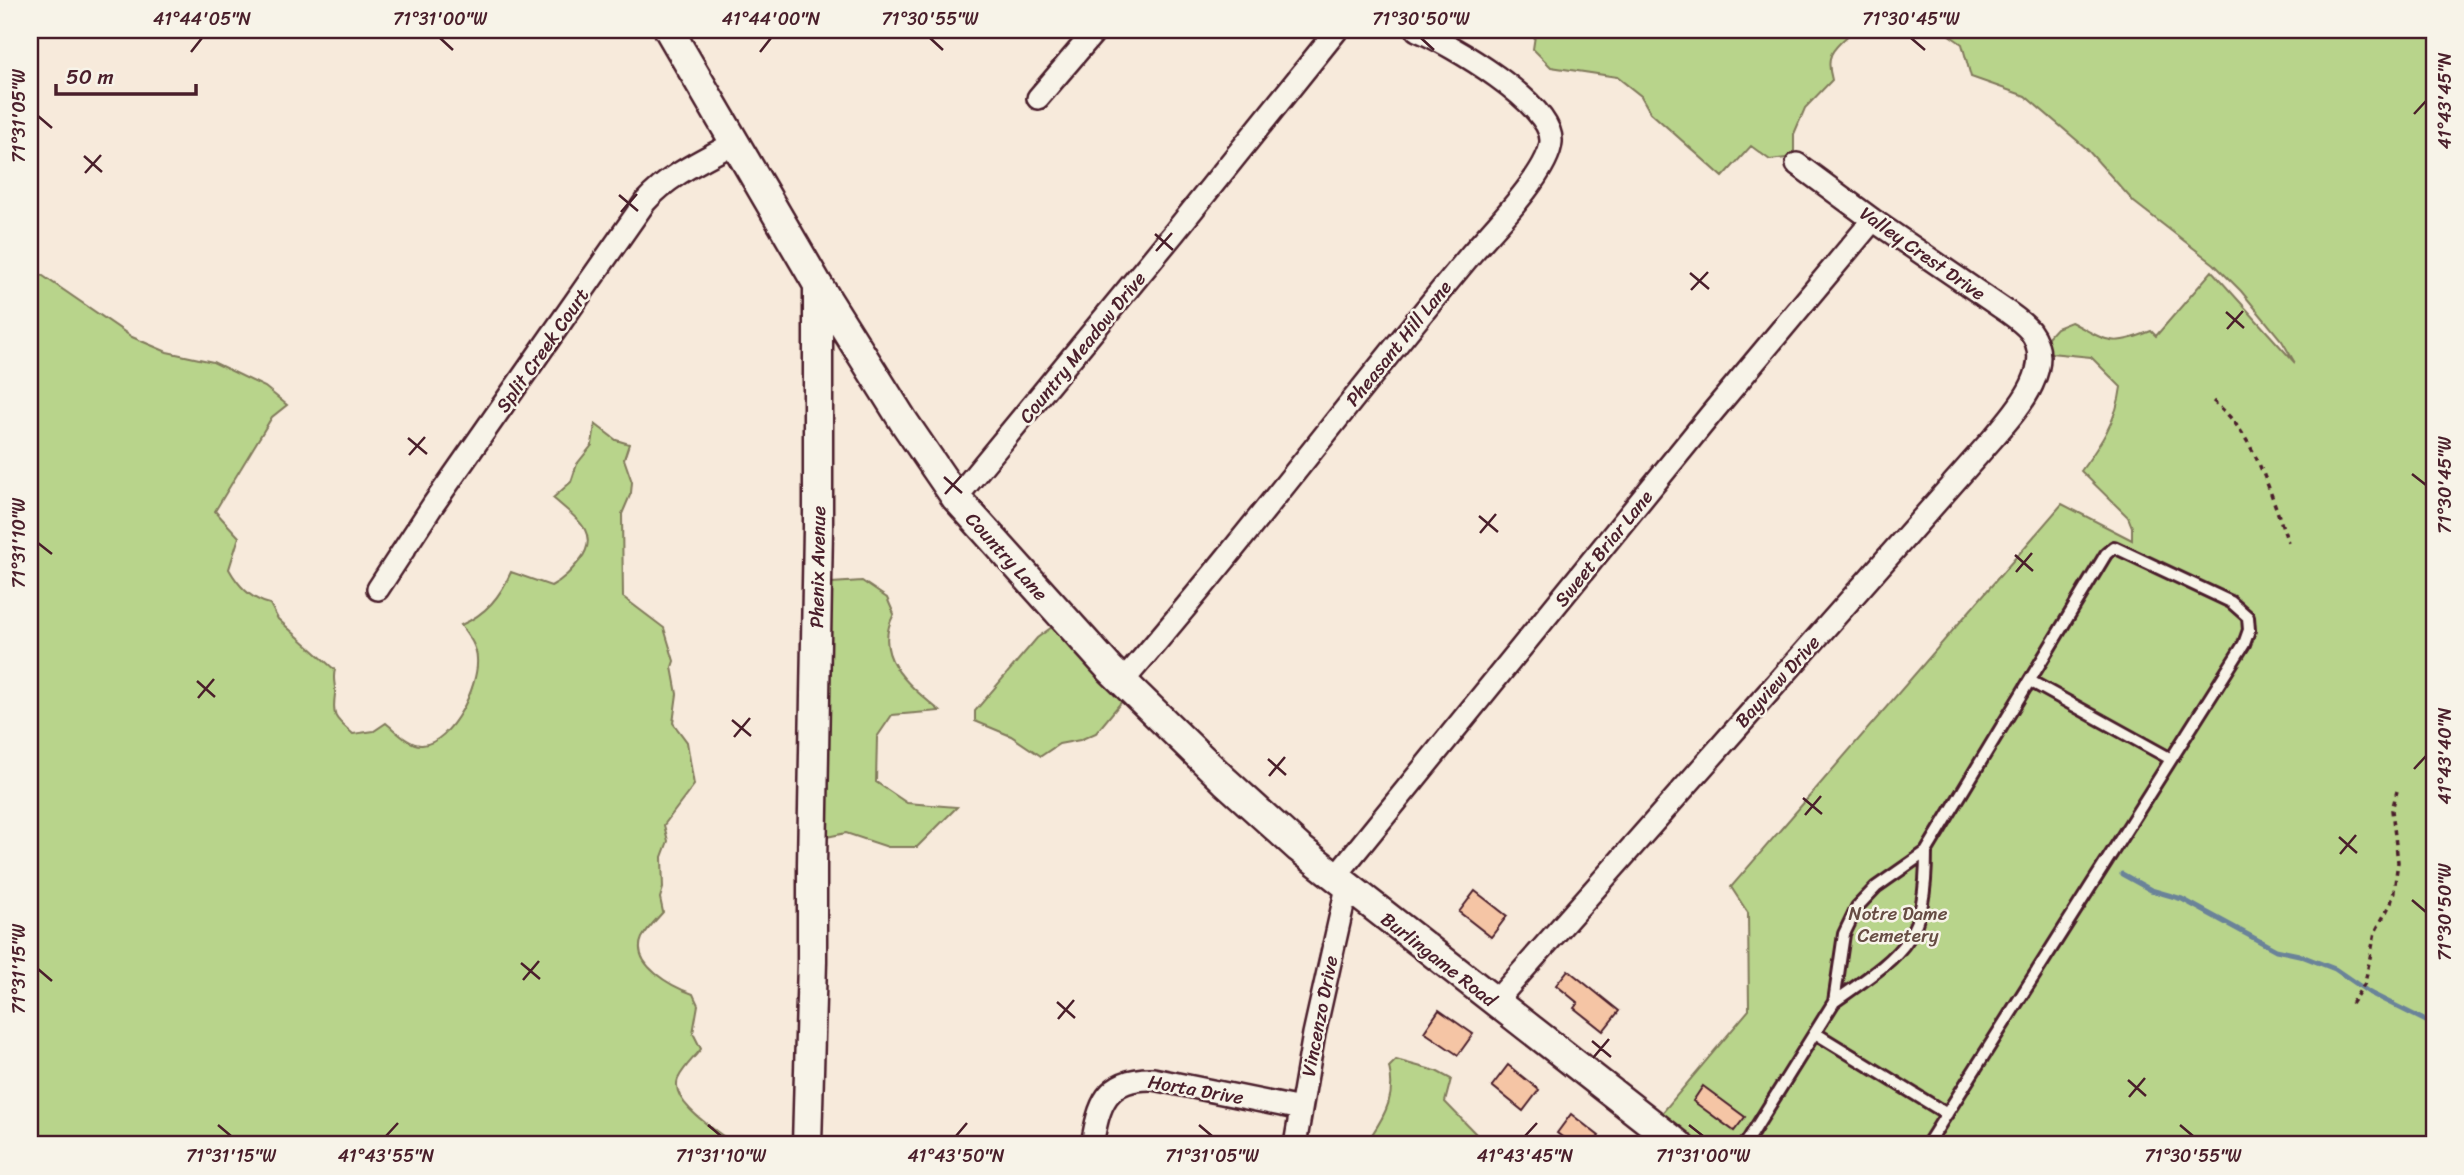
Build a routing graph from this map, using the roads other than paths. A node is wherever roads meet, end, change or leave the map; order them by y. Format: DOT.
graph roads {
  1 [pos="669,30"];
  2 [pos="1096,30"];
  3 [pos="1337,30"];
  4 [pos="1417,30"];
  5 [pos="1038,98"];
  6 [pos="736,142"];
  7 [pos="1797,164"];
  8 [pos="1873,220"];
  9 [pos="818,285"];
  10 [pos="2038,351"];
  11 [pos="956,498"];
  12 [pos="378,589"];
  13 [pos="1123,681"];
  14 [pos="2030,681"];
  15 [pos="2171,759"];
  16 [pos="1207,763"];
  17 [pos="1926,852"];
  18 [pos="1341,882"];
  19 [pos="1495,1002"];
  20 [pos="1834,1002"];
  21 [pos="1815,1033"];
  22 [pos="1301,1109"];
  23 [pos="1947,1114"];
  24 [pos="1664,1141"];
  25 [pos="807,1145"];
  26 [pos="1092,1145"];
  27 [pos="1295,1145"];
  28 [pos="1745,1145"];
  29 [pos="1927,1145"];
  1 -- 6 [label="street, Phenix Avenue"];
  2 -- 5 [label="street"];
  3 -- 11 [label="street, Country Meadow Drive"];
  4 -- 13 [label="street, Pheasant Hill Lane"];
  6 -- 9 [label="street, Phenix Avenue"];
  6 -- 12 [label="street, Split Creek Court"];
  7 -- 8 [label="street, Valley Crest Drive"];
  8 -- 10 [label="street, Valley Crest Drive"];
  8 -- 18 [label="street, Sweet Briar Lane"];
  9 -- 11 [label="street, Country Lane"];
  9 -- 25 [label="street, Phenix Avenue"];
  10 -- 19 [label="street, Bayview Drive"];
  11 -- 13 [label="street, Country Lane"];
  13 -- 16 [label="street, Country Lane"];
  14 -- 15 [label="lane"];
  14 -- 15 [label="lane"];
  14 -- 17 [label="lane"];
  15 -- 23 [label="lane"];
  16 -- 18 [label="street, Burlingame Road"];
  17 -- 20 [label="lane"];
  17 -- 20 [label="lane"];
  18 -- 19 [label="street, Burlingame Road"];
  18 -- 22 [label="street, Vincenzo Drive"];
  19 -- 24 [label="street, Burlingame Road"];
  20 -- 21 [label="lane"];
  21 -- 23 [label="lane"];
  21 -- 28 [label="lane"];
  22 -- 26 [label="street, Horta Drive"];
  22 -- 27 [label="street, Vincenzo Drive"];
  23 -- 29 [label="lane"];
}
